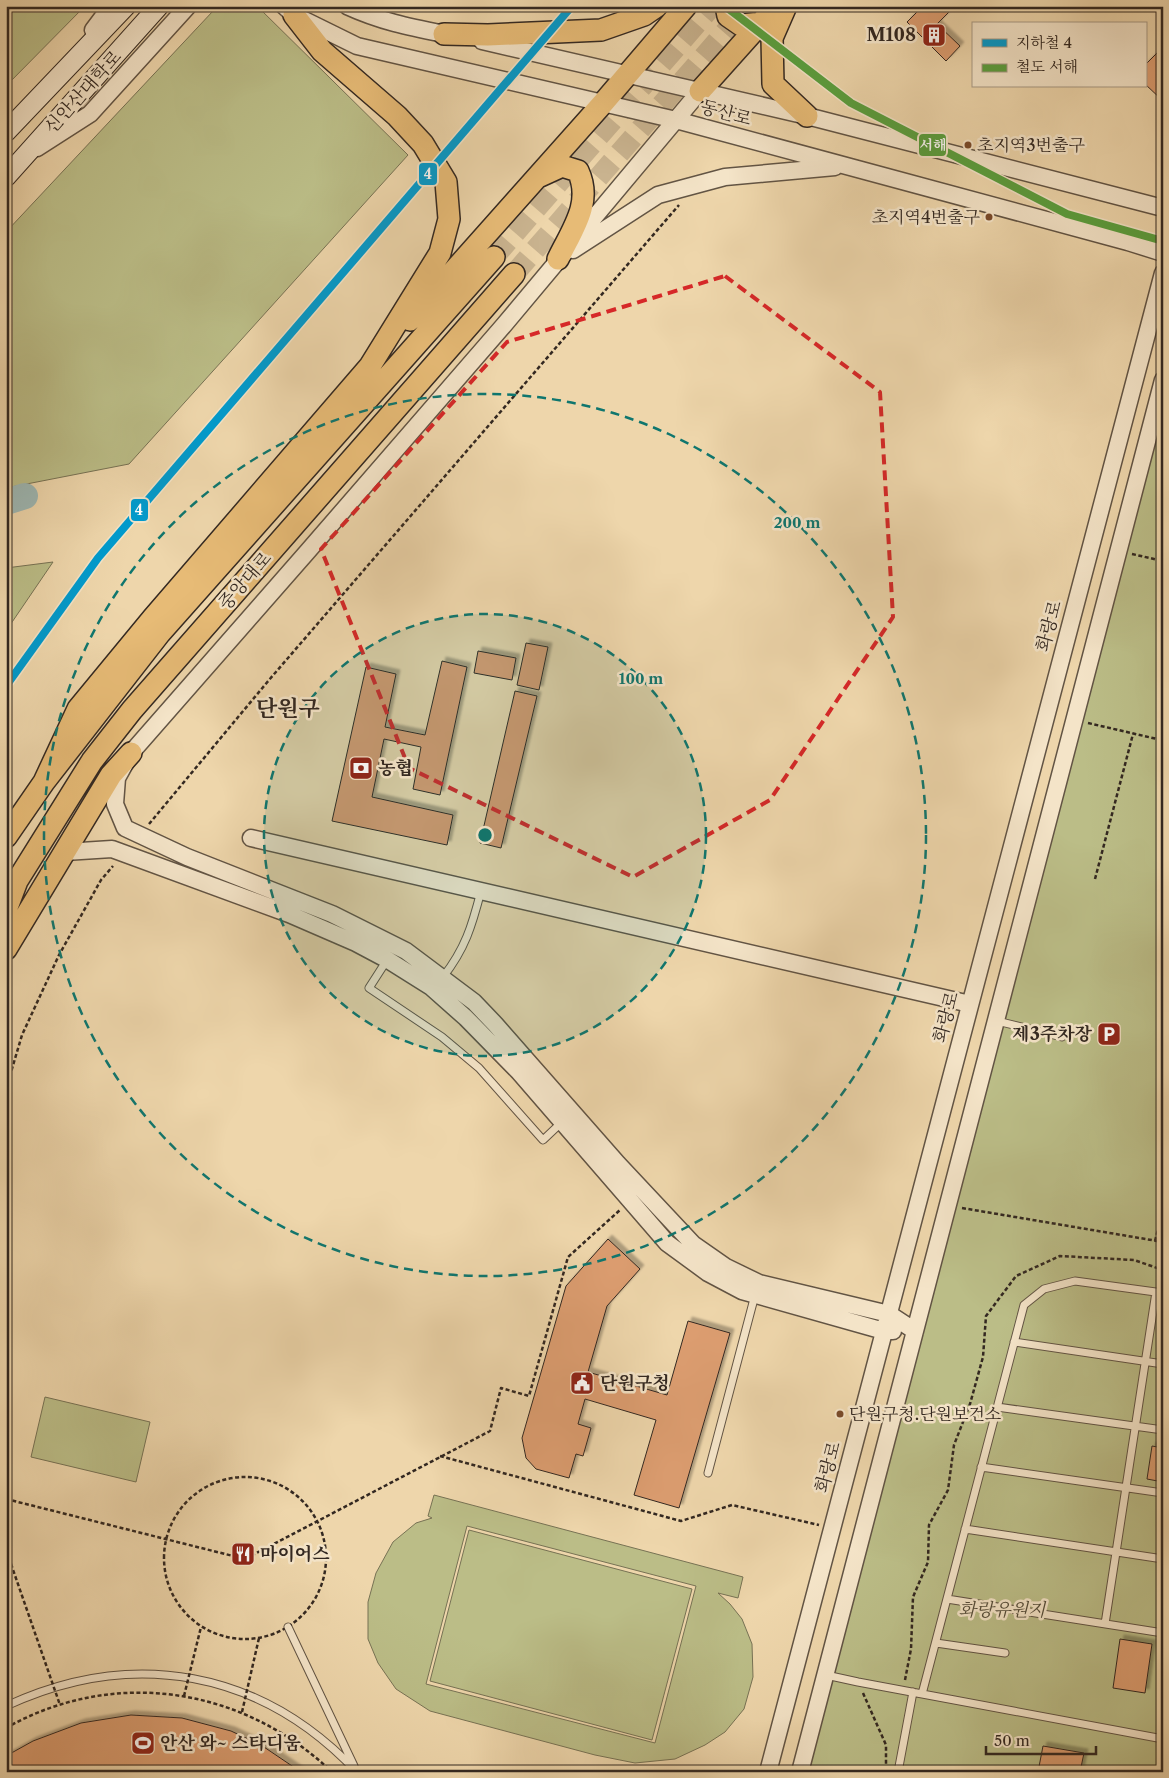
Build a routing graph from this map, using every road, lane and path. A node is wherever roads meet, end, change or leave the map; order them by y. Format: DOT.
graph roads {
  1 [pos="112,6"];
  2 [pos="126,6"];
  3 [pos="159,6"];
  4 [pos="188,6"];
  5 [pos="347,6"];
  6 [pos="657,6"];
  7 [pos="686,6"];
  8 [pos="726,6"];
  9 [pos="776,6"];
  10 [pos="786,6"];
  11 [pos="289,11"];
  12 [pos="762,23"];
  13 [pos="444,34"];
  14 [pos="81,54"];
  15 [pos="627,74"];
  16 [pos="700,91"];
  17 [pos="604,102"];
  18 [pos="807,116"];
  19 [pos="676,120"];
  20 [pos="6,132"];
  21 [pos="25,156"];
  22 [pos="846,166"];
  23 [pos="6,177"];
  24 [pos="534,179"];
  25 [pos="696,185"];
  26 [pos="1163,208"];
  27 [pos="1163,252"];
  28 [pos="494,257"];
  29 [pos="558,259"];
  30 [pos="1163,273"];
  31 [pos="514,274"];
  32 [pos="370,366"];
  33 [pos="1163,380"];
  34 [pos="1163,412"];
  35 [pos="1142,459"];
  36 [pos="1118,550"];
  37 [pos="1163,561"];
  38 [pos="1074,720"];
  39 [pos="1133,734"];
  40 [pos="1163,735"];
  41 [pos="131,752"];
  42 [pos="44,782"];
  43 [pos="140,834"];
  44 [pos="6,837"];
  45 [pos="251,838"];
  46 [pos="65,852"];
  47 [pos="124,853"];
  48 [pos="1095,879"];
  49 [pos="481,891"];
  50 [pos="6,910"];
  51 [pos="6,949"];
  52 [pos="388,960"];
  53 [pos="437,982"];
  54 [pos="970,1004"];
  55 [pos="996,1021"];
  56 [pos="1062,1036"];
  57 [pos="6,1089"];
  58 [pos="563,1122"];
  59 [pos="631,1201"];
  60 [pos="948,1206"];
  61 [pos="1163,1210"];
  62 [pos="1155,1241"];
  63 [pos="1163,1242"];
  64 [pos="1163,1264"];
  65 [pos="1160,1292"];
  66 [pos="755,1295"];
  67 [pos="889,1314"];
  68 [pos="884,1331"];
  69 [pos="915,1331"];
  70 [pos="1014,1342"];
  71 [pos="1146,1362"];
  72 [pos="1163,1364"];
  73 [pos="997,1408"];
  74 [pos="1136,1427"];
  75 [pos="1163,1430"];
  76 [pos="440,1456"];
  77 [pos="981,1467"];
  78 [pos="708,1473"];
  79 [pos="1126,1488"];
  80 [pos="1163,1493"];
  81 [pos="6,1499"];
  82 [pos="317,1521"];
  83 [pos="832,1528"];
  84 [pos="965,1529"];
  85 [pos="166,1539"];
  86 [pos="6,1542"];
  87 [pos="1116,1552"];
  88 [pos="1163,1559"];
  89 [pos="947,1599"];
  90 [pos="1106,1624"];
  91 [pos="201,1627"];
  92 [pos="288,1627"];
  93 [pos="1163,1634"];
  94 [pos="259,1638"];
  95 [pos="936,1643"];
  96 [pos="1005,1653"];
  97 [pos="826,1675"];
  98 [pos="858,1682"];
  99 [pos="913,1692"];
  100 [pos="922,1694"];
  101 [pos="184,1696"];
  102 [pos="60,1705"];
  103 [pos="6,1706"];
  104 [pos="242,1712"];
  105 [pos="6,1728"];
  106 [pos="1163,1739"];
  107 [pos="332,1772"];
  108 [pos="358,1772"];
  109 [pos="768,1772"];
  110 [pos="800,1772"];
  111 [pos="886,1772"];
  112 [pos="898,1772"];
  1 -- 14 [label="street"];
  2 -- 14 [label="main road, 신안산대학로"];
  3 -- 21 [label="main road, 신안산대학로"];
  4 -- 21 [label="street"];
  5 -- 13 [label="street, 동산로"];
  6 -- 13 [label="main road"];
  7 -- 15 [label="main road"];
  8 -- 12 [label="main road"];
  9 -- 12 [label="main road"];
  10 -- 18 [label="main road"];
  11 -- 17 [label="street, 동산로"];
  11 -- 32 [label="main road"];
  12 -- 16 [label="main road"];
  13 -- 15 [label="street, 동산로"];
  14 -- 20 [label="main road, 신안산대학로"];
  15 -- 16 [label="street, 동산로"];
  15 -- 17 [label="main road"];
  16 -- 18 [label="street, 동산로"];
  16 -- 19 [label="street"];
  17 -- 19 [label="street, 동산로"];
  17 -- 24 [label="main road"];
  18 -- 26 [label="street, 동산로"];
  19 -- 22 [label="street, 동산로"];
  19 -- 29 [label="street"];
  21 -- 23 [label="main road, 신안산대학로"];
  22 -- 25 [label="street"];
  22 -- 27 [label="street, 동산로"];
  24 -- 29 [label="main road"];
  24 -- 32 [label="main road"];
  25 -- 29 [label="street"];
  25 -- 43 [label="path"];
  28 -- 42 [label="main road, 중앙대로"];
  29 -- 41 [label="street"];
  30 -- 54 [label="street, 화랑로"];
  31 -- 50 [label="main road, 중앙대로"];
  32 -- 42 [label="main road"];
  33 -- 35 [label="street"];
  34 -- 35 [label="street"];
  35 -- 36 [label="street"];
  36 -- 37 [label="path"];
  36 -- 38 [label="street"];
  38 -- 39 [label="path"];
  38 -- 55 [label="street"];
  39 -- 40 [label="path"];
  39 -- 48 [label="path"];
  41 -- 43 [label="street"];
  41 -- 46 [label="main road"];
  42 -- 44 [label="main road, 중앙대로"];
  43 -- 53 [label="street"];
  45 -- 49 [label="street"];
  46 -- 47 [label="street"];
  46 -- 51 [label="main road"];
  47 -- 52 [label="street"];
  47 -- 57 [label="path"];
  49 -- 53 [label="lane"];
  49 -- 54 [label="street"];
  52 -- 53 [label="street"];
  52 -- 58 [label="lane"];
  53 -- 58 [label="street"];
  53 -- 67 [label="street"];
  54 -- 67 [label="street, 화랑로"];
  55 -- 56 [label="lane"];
  55 -- 60 [label="street"];
  58 -- 59 [label="street"];
  59 -- 66 [label="street"];
  59 -- 76 [label="path"];
  60 -- 62 [label="path"];
  60 -- 69 [label="street"];
  61 -- 62 [label="path"];
  62 -- 63 [label="path"];
  64 -- 65 [label="path"];
  65 -- 70 [label="lane"];
  65 -- 71 [label="lane"];
  66 -- 68 [label="street"];
  66 -- 78 [label="lane"];
  67 -- 68 [label="street, 화랑로"];
  67 -- 69 [label="street"];
  68 -- 69 [label="street"];
  68 -- 83 [label="street, 화랑로"];
  69 -- 97 [label="street"];
  70 -- 71 [label="lane"];
  70 -- 73 [label="lane"];
  71 -- 72 [label="lane"];
  71 -- 74 [label="lane"];
  73 -- 74 [label="lane"];
  73 -- 77 [label="lane"];
  74 -- 75 [label="lane"];
  74 -- 79 [label="lane"];
  76 -- 82 [label="path"];
  76 -- 83 [label="path"];
  77 -- 79 [label="lane"];
  77 -- 84 [label="lane"];
  79 -- 80 [label="lane"];
  79 -- 87 [label="lane"];
  81 -- 85 [label="path"];
  82 -- 85 [label="path"];
  82 -- 85 [label="path"];
  82 -- 92 [label="path"];
  83 -- 109 [label="street, 화랑로"];
  84 -- 87 [label="lane"];
  84 -- 89 [label="lane"];
  85 -- 91 [label="path"];
  86 -- 102 [label="path, bridge"];
  87 -- 88 [label="lane"];
  87 -- 90 [label="lane"];
  89 -- 90 [label="lane"];
  89 -- 95 [label="lane"];
  90 -- 93 [label="lane"];
  91 -- 94 [label="path"];
  91 -- 101 [label="path, bridge"];
  92 -- 94 [label="path"];
  92 -- 108 [label="lane"];
  94 -- 104 [label="path, bridge"];
  95 -- 96 [label="lane"];
  95 -- 100 [label="lane"];
  97 -- 98 [label="lane"];
  97 -- 110 [label="street"];
  98 -- 99 [label="lane"];
  98 -- 111 [label="path"];
  99 -- 100 [label="lane"];
  99 -- 112 [label="lane"];
  100 -- 106 [label="lane"];
  101 -- 102 [label="path"];
  101 -- 104 [label="path"];
  102 -- 105 [label="path"];
  103 -- 108 [label="lane"];
  104 -- 107 [label="path"];
}
